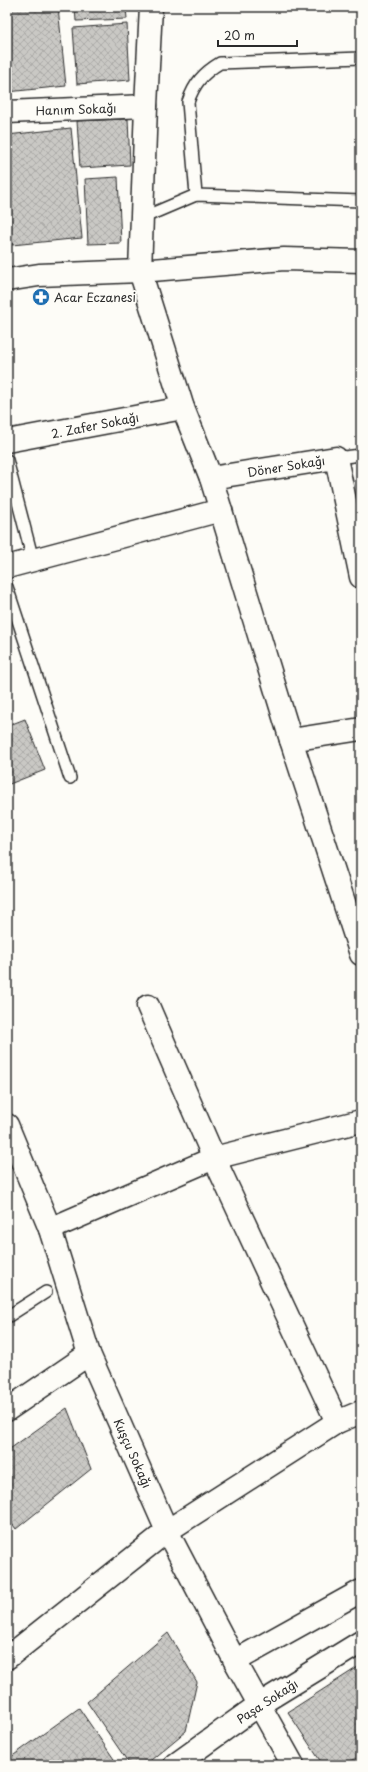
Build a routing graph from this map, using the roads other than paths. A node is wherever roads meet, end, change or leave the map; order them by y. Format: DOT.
graph roads {
  1 [pos="151,7"];
  2 [pos="361,58"];
  3 [pos="146,106"];
  4 [pos="7,112"];
  5 [pos="196,195"];
  6 [pos="361,201"];
  7 [pos="142,218"];
  8 [pos="361,261"];
  9 [pos="140,271"];
  10 [pos="7,280"];
  11 [pos="183,408"];
  12 [pos="7,441"];
  13 [pos="361,455"];
  14 [pos="336,458"];
  15 [pos="7,460"];
  16 [pos="212,478"];
  17 [pos="221,510"];
  18 [pos="33,560"];
  19 [pos="7,567"];
  20 [pos="361,577"];
  21 [pos="7,587"];
  22 [pos="361,728"];
  23 [pos="291,740"];
  24 [pos="70,778"];
  25 [pos="361,954"];
  26 [pos="148,1006"];
  27 [pos="361,1121"];
  28 [pos="7,1125"];
  29 [pos="214,1158"];
  30 [pos="50,1229"];
  31 [pos="46,1292"];
  32 [pos="7,1316"];
  33 [pos="89,1354"];
  34 [pos="7,1410"];
  35 [pos="361,1412"];
  36 [pos="337,1422"];
  37 [pos="168,1531"];
  38 [pos="361,1591"];
  39 [pos="361,1642"];
  40 [pos="7,1658"];
  41 [pos="235,1661"];
  42 [pos="260,1704"];
  43 [pos="175,1765"];
  44 [pos="293,1765"];
  1 -- 3 [label="street"];
  2 -- 5 [label="lane"];
  3 -- 4 [label="street, Hanım Sokağı"];
  3 -- 7 [label="street"];
  5 -- 6 [label="lane"];
  5 -- 7 [label="lane"];
  7 -- 9 [label="street"];
  8 -- 9 [label="street"];
  9 -- 10 [label="street"];
  9 -- 11 [label="street"];
  11 -- 12 [label="street, 2. Zafer Sokağı"];
  11 -- 16 [label="street"];
  13 -- 14 [label="lane"];
  14 -- 16 [label="street, Döner Sokağı"];
  14 -- 20 [label="street, Döner Sokağı"];
  15 -- 18 [label="lane"];
  16 -- 17 [label="street"];
  17 -- 18 [label="street"];
  17 -- 23 [label="street"];
  18 -- 19 [label="street"];
  21 -- 24 [label="lane"];
  22 -- 23 [label="street"];
  23 -- 25 [label="street"];
  26 -- 29 [label="street"];
  27 -- 29 [label="street"];
  28 -- 30 [label="street, Kuşçu Sokağı"];
  29 -- 30 [label="street"];
  29 -- 36 [label="street"];
  30 -- 33 [label="street, Kuşçu Sokağı"];
  31 -- 32 [label="lane"];
  33 -- 34 [label="street"];
  33 -- 37 [label="street, Kuşçu Sokağı"];
  35 -- 36 [label="street"];
  36 -- 37 [label="street"];
  37 -- 40 [label="street"];
  37 -- 41 [label="street, Kuşçu Sokağı"];
  38 -- 41 [label="street"];
  39 -- 42 [label="street, Paşa Sokağı"];
  41 -- 42 [label="street, Kuşçu Sokağı"];
  42 -- 43 [label="street, Paşa Sokağı"];
  42 -- 44 [label="street, Kuşçu Sokağı"];
}
